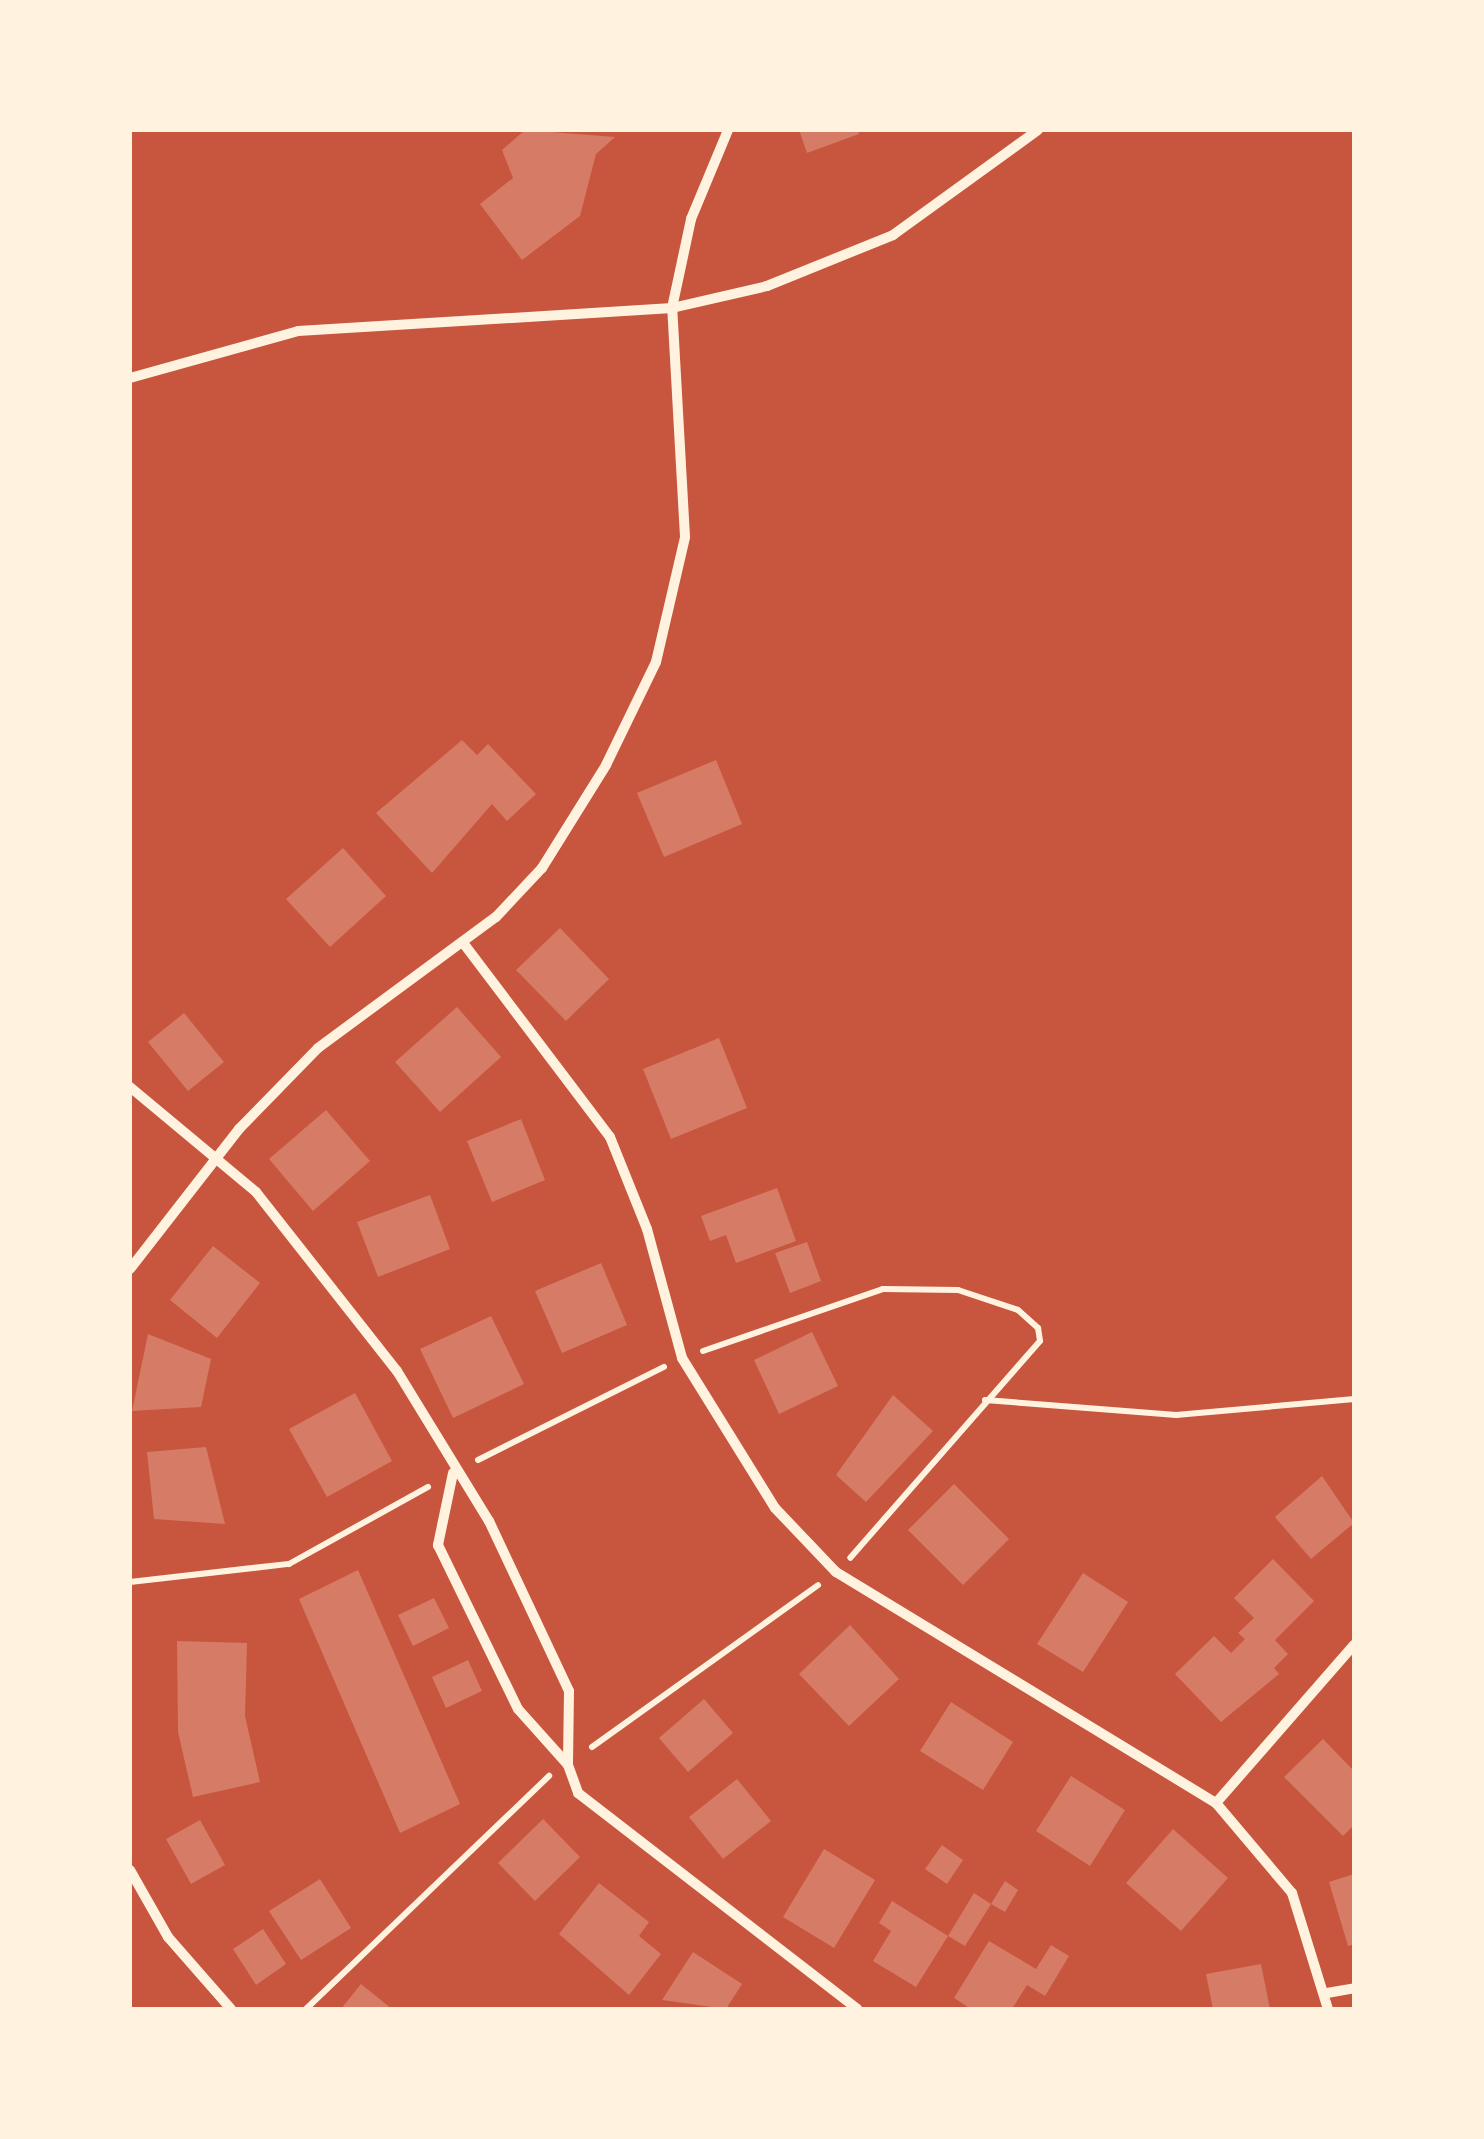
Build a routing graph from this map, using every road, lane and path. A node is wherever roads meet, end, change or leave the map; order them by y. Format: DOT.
graph roads {
  1 [pos="728,130"];
  2 [pos="1038,130"];
  3 [pos="672,308"];
  4 [pos="130,378"];
  5 [pos="464,944"];
  6 [pos="130,1087"];
  7 [pos="220,1157"];
  8 [pos="130,1268"];
  9 [pos="682,1358"];
  10 [pos="1354,1399"];
  11 [pos="984,1400"];
  12 [pos="453,1473"];
  13 [pos="836,1572"];
  14 [pos="130,1582"];
  15 [pos="1354,1644"];
  16 [pos="605,1738"];
  17 [pos="568,1765"];
  18 [pos="532,1786"];
  19 [pos="1216,1803"];
  20 [pos="130,1870"];
  21 [pos="1354,1988"];
  22 [pos="1326,1993"];
  23 [pos="231,2009"];
  24 [pos="306,2009"];
  25 [pos="857,2009"];
  26 [pos="1328,2009"];
  1 -- 3 [label="street"];
  2 -- 3 [label="street"];
  3 -- 4 [label="street"];
  3 -- 5 [label="street"];
  5 -- 7 [label="street"];
  5 -- 9 [label="street"];
  6 -- 7 [label="street"];
  7 -- 8 [label="street"];
  7 -- 12 [label="street"];
  9 -- 11 [label="path"];
  9 -- 12 [label="path"];
  9 -- 13 [label="street"];
  10 -- 11 [label="path"];
  11 -- 13 [label="path"];
  12 -- 14 [label="path"];
  12 -- 17 [label="street"];
  12 -- 17 [label="street"];
  13 -- 16 [label="path"];
  13 -- 19 [label="street"];
  15 -- 19 [label="street"];
  17 -- 25 [label="street"];
  18 -- 24 [label="path"];
  19 -- 22 [label="street"];
  20 -- 23 [label="street"];
  21 -- 22 [label="street"];
  22 -- 26 [label="street"];
}
